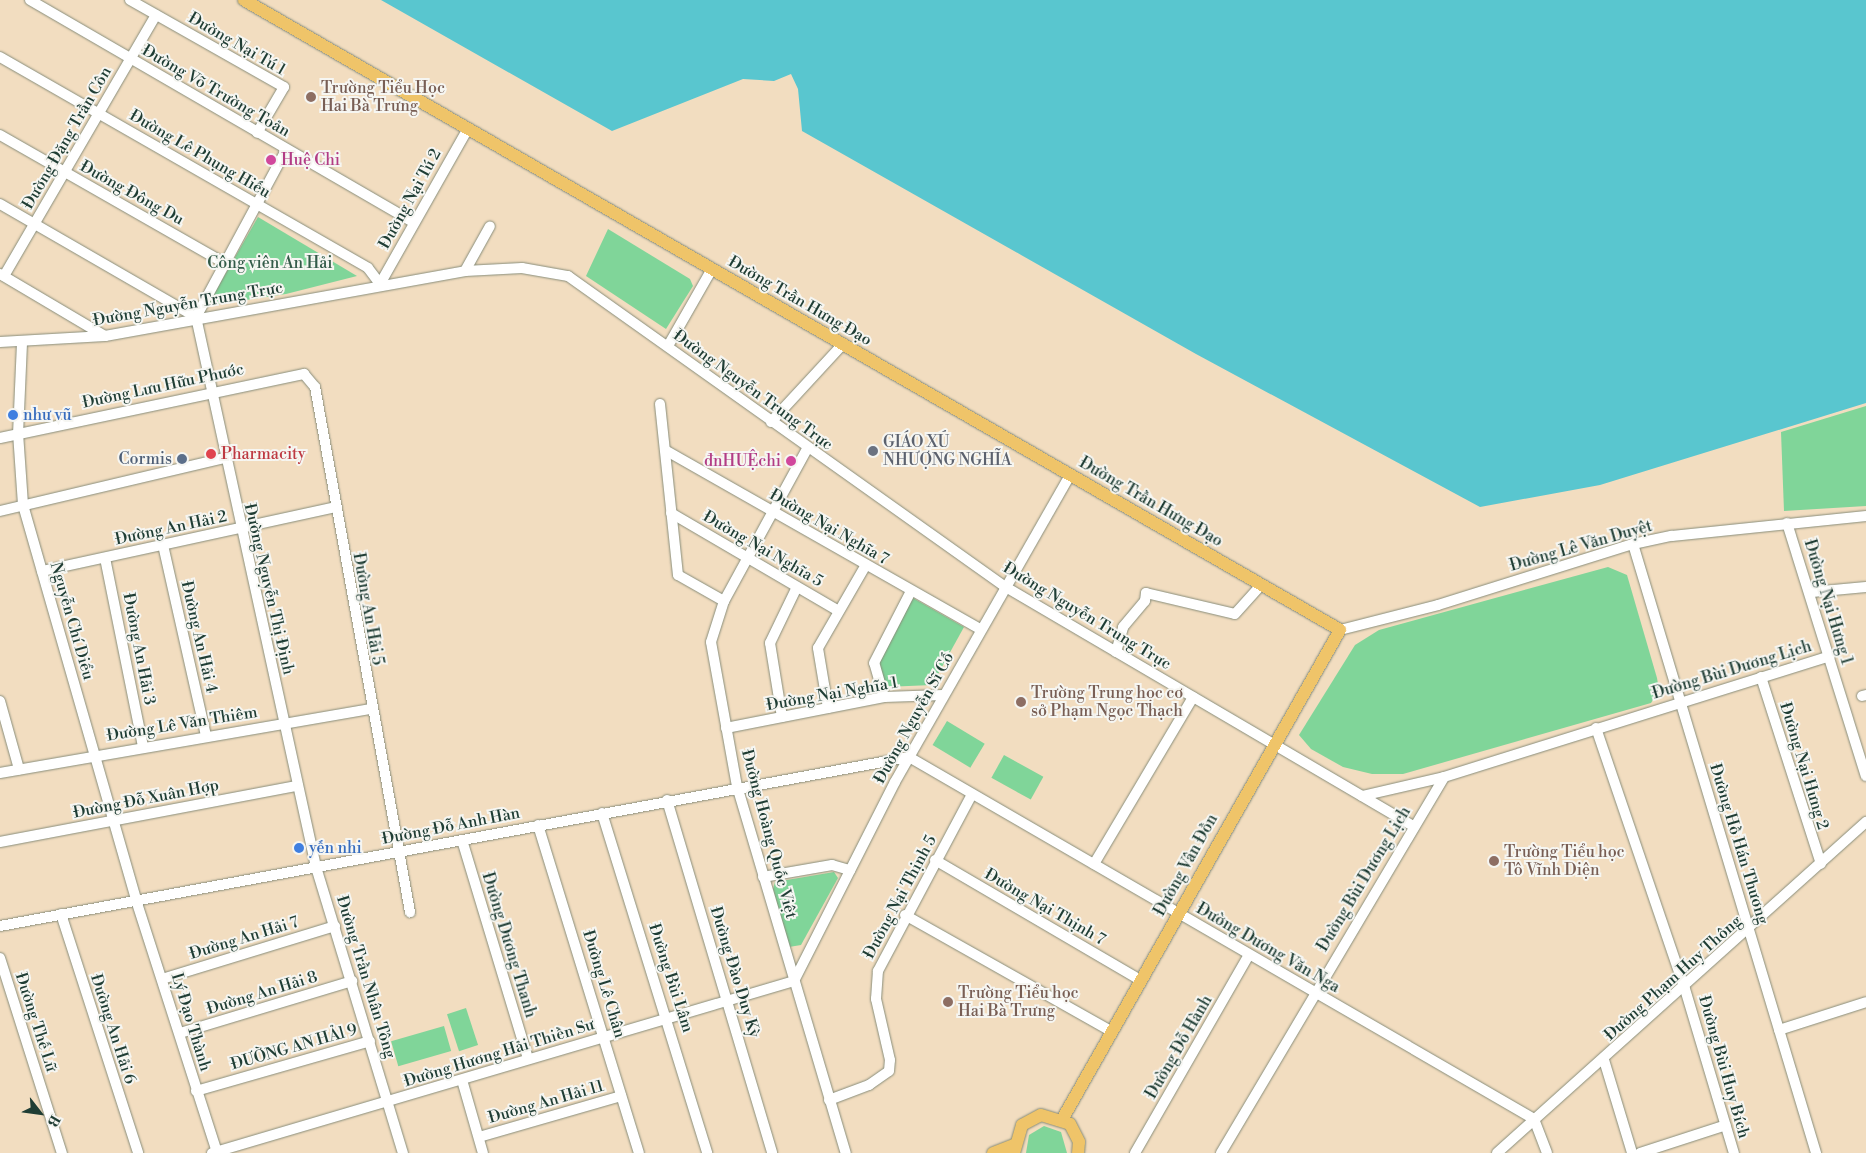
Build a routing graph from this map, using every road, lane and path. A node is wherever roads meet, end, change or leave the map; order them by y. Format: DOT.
graph roads {
  1 [pos="30,0"];
  2 [pos="130,0"];
  3 [pos="244,0"];
  4 [pos="156,15"];
  5 [pos="0,57"];
  6 [pos="131,59"];
  7 [pos="99,113"];
  8 [pos="467,130"];
  9 [pos="257,133"];
  10 [pos="0,135"];
  11 [pos="286,150"];
  12 [pos="64,172"];
  13 [pos="256,203"];
  14 [pos="0,204"];
  15 [pos="413,222"];
  16 [pos="35,224"];
  17 [pos="490,226"];
  18 [pos="223,262"];
  19 [pos="712,269"];
  20 [pos="465,271"];
  21 [pos="2,275"];
  22 [pos="380,284"];
  23 [pos="196,317"];
  24 [pos="105,336"];
  25 [pos="0,342"];
  26 [pos="22,343"];
  27 [pos="843,344"];
  28 [pos="668,346"];
  29 [pos="304,374"];
  30 [pos="210,390"];
  31 [pos="660,404"];
  32 [pos="771,422"];
  33 [pos="18,433"];
  34 [pos="0,438"];
  35 [pos="807,449"];
  36 [pos="665,450"];
  37 [pos="224,458"];
  38 [pos="1070,475"];
  39 [pos="23,505"];
  40 [pos="335,508"];
  41 [pos="0,511"];
  42 [pos="773,512"];
  43 [pos="671,513"];
  44 [pos="1866,516"];
  45 [pos="1787,523"];
  46 [pos="239,528"];
  47 [pos="1633,544"];
  48 [pos="163,545"];
  49 [pos="748,557"];
  50 [pos="105,558"];
  51 [pos="866,566"];
  52 [pos="42,571"];
  53 [pos="1262,584"];
  54 [pos="1004,586"];
  55 [pos="797,587"];
  56 [pos="1866,587"];
  57 [pos="911,591"];
  58 [pos="1812,592"];
  59 [pos="724,601"];
  60 [pos="839,611"];
  61 [pos="980,629"];
  62 [pos="1340,630"];
  63 [pos="1116,652"];
  64 [pos="1829,656"];
  65 [pos="1760,677"];
  66 [pos="943,695"];
  67 [pos="884,697"];
  68 [pos="1193,697"];
  69 [pos="0,701"];
  70 [pos="1681,701"];
  71 [pos="828,708"];
  72 [pos="370,710"];
  73 [pos="782,717"];
  74 [pos="284,722"];
  75 [pos="726,728"];
  76 [pos="1596,728"];
  77 [pos="206,736"];
  78 [pos="1273,744"];
  79 [pos="143,746"];
  80 [pos="94,754"];
  81 [pos="909,757"];
  82 [pos="19,769"];
  83 [pos="0,773"];
  84 [pos="1444,776"];
  85 [pos="1866,776"];
  86 [pos="297,786"];
  87 [pos="737,786"];
  88 [pos="972,794"];
  89 [pos="1362,796"];
  90 [pos="667,800"];
  91 [pos="602,813"];
  92 [pos="114,821"];
  93 [pos="1866,822"];
  94 [pos="538,825"];
  95 [pos="1413,826"];
  96 [pos="462,840"];
  97 [pos="0,842"];
  98 [pos="396,852"];
  99 [pos="936,860"];
  100 [pos="1094,864"];
  101 [pos="1821,864"];
  102 [pos="316,867"];
  103 [pos="850,870"];
  104 [pos="763,876"];
  105 [pos="136,900"];
  106 [pos="410,912"];
  107 [pos="1178,913"];
  108 [pos="61,914"];
  109 [pos="905,915"];
  110 [pos="0,926"];
  111 [pos="335,926"];
  112 [pos="1749,930"];
  113 [pos="1250,955"];
  114 [pos="0,958"];
  115 [pos="162,979"];
  116 [pos="1140,980"];
  117 [pos="352,981"];
  118 [pos="794,981"];
  119 [pos="1685,988"];
  120 [pos="1314,992"];
  121 [pos="728,1000"];
  122 [pos="1866,1002"];
  123 [pos="668,1017"];
  124 [pos="1779,1030"];
  125 [pos="1111,1031"];
  126 [pos="180,1033"];
  127 [pos="604,1036"];
  128 [pos="370,1040"];
  129 [pos="528,1058"];
  130 [pos="1604,1060"];
  131 [pos="462,1080"];
  132 [pos="196,1091"];
  133 [pos="621,1096"];
  134 [pos="830,1100"];
  135 [pos="388,1103"];
  136 [pos="1063,1118"];
  137 [pos="1534,1119"];
  138 [pos="1726,1125"];
  139 [pos="479,1137"];
  140 [pos="1014,1149"];
  141 [pos="636,1152"];
  142 [pos="1079,1152"];
  143 [pos="62,1153"];
  144 [pos="138,1153"];
  145 [pos="216,1153"];
  146 [pos="403,1153"];
  147 [pos="484,1153"];
  148 [pos="707,1153"];
  149 [pos="772,1153"];
  150 [pos="846,1153"];
  151 [pos="993,1153"];
  152 [pos="1135,1153"];
  153 [pos="1221,1153"];
  154 [pos="1497,1153"];
  155 [pos="1547,1153"];
  156 [pos="1632,1153"];
  157 [pos="1640,1153"];
  158 [pos="1734,1153"];
  159 [pos="1816,1153"];
  1 -- 6 [label="street, Đường Võ Trường Toản"];
  2 -- 4 [label="street, Đường Nại Tú 1"];
  3 -- 8 [label="main road, Đường Trần Hưng Đạo"];
  4 -- 6 [label="street, Đường Đặng Trần Côn"];
  4 -- 9 [label="street, Đường Nại Tú 1"];
  5 -- 7 [label="street, Đường Lê Phụng Hiếu"];
  6 -- 7 [label="street, Đường Đặng Trần Côn"];
  6 -- 9 [label="street, Đường Võ Trường Toản"];
  7 -- 12 [label="street, Đường Đặng Trần Côn"];
  7 -- 13 [label="street, Đường Lê Phụng Hiếu"];
  8 -- 15 [label="street, Đường Nại Tú 2"];
  8 -- 19 [label="main road, Đường Trần Hưng Đạo"];
  9 -- 11 [label="street, Đường Võ Trường Toản"];
  10 -- 12 [label="street, Đường Đông Du"];
  11 -- 13 [label="street"];
  11 -- 15 [label="street, Đường Võ Trường Toản"];
  12 -- 16 [label="street, Đường Đặng Trần Côn"];
  12 -- 18 [label="street, Đường Đông Du"];
  13 -- 18 [label="street"];
  13 -- 22 [label="street, Đường Lê Phụng Hiếu"];
  14 -- 16 [label="street"];
  15 -- 22 [label="street, Đường Nại Tú 2"];
  16 -- 21 [label="street, Đường Đặng Trần Côn"];
  16 -- 23 [label="street"];
  17 -- 20 [label="street"];
  18 -- 23 [label="street"];
  19 -- 27 [label="main road, Đường Trần Hưng Đạo"];
  19 -- 28 [label="street"];
  20 -- 22 [label="street, Đường Nguyễn Trung Trực"];
  20 -- 28 [label="street, Đường Nguyễn Trung Trực"];
  21 -- 24 [label="street"];
  22 -- 23 [label="street, Đường Nguyễn Trung Trực"];
  23 -- 24 [label="street, Đường Nguyễn Trung Trực"];
  23 -- 30 [label="street, Đường Nguyễn Thị Định"];
  24 -- 26 [label="street, Đường Nguyễn Trung Trực"];
  25 -- 26 [label="street, Đường Nguyễn Trung Trực"];
  26 -- 33 [label="street, Nguyễn Chí Diểu"];
  27 -- 32 [label="street"];
  27 -- 38 [label="main road, Đường Trần Hưng Đạo"];
  28 -- 32 [label="street, Đường Nguyễn Trung Trực"];
  29 -- 30 [label="street, Đường Lưu Hữu Phước"];
  29 -- 40 [label="street, Đường An Hải 5"];
  30 -- 33 [label="street, Đường Lưu Hữu Phước"];
  30 -- 37 [label="street, Đường Nguyễn Thị Định"];
  31 -- 36 [label="street"];
  32 -- 35 [label="street, Đường Nguyễn Trung Trực"];
  33 -- 34 [label="street, Đường Lưu Hữu Phước"];
  33 -- 39 [label="street, Nguyễn Chí Diểu"];
  35 -- 42 [label="street, Đường Hoàng Quốc Việt"];
  35 -- 54 [label="street, Đường Nguyễn Trung Trực"];
  36 -- 42 [label="street, Đường Nại Nghĩa 7"];
  36 -- 43 [label="street"];
  37 -- 39 [label="street"];
  37 -- 46 [label="street, Đường Nguyễn Thị Định"];
  38 -- 53 [label="main road, Đường Trần Hưng Đạo"];
  38 -- 54 [label="street, Đường Nguyễn Sĩ Cố"];
  39 -- 41 [label="street"];
  39 -- 52 [label="street, Nguyễn Chí Diểu"];
  40 -- 46 [label="street, Đường An Hải 2"];
  40 -- 72 [label="street, Đường An Hải 5"];
  42 -- 49 [label="street, Đường Hoàng Quốc Việt"];
  42 -- 51 [label="street, Đường Nại Nghĩa 7"];
  43 -- 49 [label="street, Đường Nại Nghĩa 5"];
  43 -- 59 [label="street"];
  44 -- 45 [label="street, Đường Lê Văn Duyệt"];
  45 -- 47 [label="street, Đường Lê Văn Duyệt"];
  45 -- 58 [label="street, Đường Nại Hưng 1"];
  46 -- 48 [label="street, Đường An Hải 2"];
  46 -- 74 [label="street, Đường Nguyễn Thị Định"];
  47 -- 62 [label="street, Đường Lê Văn Duyệt"];
  47 -- 70 [label="street, Đường Hồ Hán Thương"];
  48 -- 50 [label="street, Đường An Hải 2"];
  48 -- 77 [label="street, Đường An Hải 4"];
  49 -- 55 [label="street, Đường Nại Nghĩa 5"];
  49 -- 59 [label="street, Đường Hoàng Quốc Việt"];
  50 -- 52 [label="street, Đường An Hải 2"];
  50 -- 79 [label="street, Đường An Hải 3"];
  51 -- 57 [label="street, Đường Nại Nghĩa 7"];
  51 -- 60 [label="street"];
  52 -- 80 [label="street, Nguyễn Chí Diểu"];
  53 -- 62 [label="main road, Đường Trần Hưng Đạo"];
  53 -- 63 [label="street"];
  54 -- 61 [label="street, Đường Nguyễn Sĩ Cố"];
  54 -- 63 [label="street, Đường Nguyễn Trung Trực"];
  55 -- 60 [label="street, Đường Nại Nghĩa 5"];
  55 -- 73 [label="street"];
  56 -- 58 [label="street"];
  57 -- 61 [label="street, Đường Nại Nghĩa 7"];
  57 -- 67 [label="street"];
  58 -- 64 [label="street, Đường Nại Hưng 1"];
  59 -- 75 [label="street, Đường Hoàng Quốc Việt"];
  60 -- 71 [label="street"];
  61 -- 66 [label="street, Đường Nguyễn Sĩ Cố"];
  62 -- 78 [label="main road, Đường Vân Đồn"];
  63 -- 68 [label="street, Đường Nguyễn Trung Trực"];
  64 -- 65 [label="street, Đường Bùi Dương Lịch"];
  64 -- 85 [label="street, Đường Nại Hưng 1"];
  65 -- 70 [label="street, Đường Bùi Dương Lịch"];
  65 -- 101 [label="street, Đường Nại Hưng 2"];
  66 -- 67 [label="street, Đường Nại Nghĩa 1"];
  66 -- 81 [label="street, Đường Nguyễn Sĩ Cố"];
  67 -- 71 [label="street, Đường Nại Nghĩa 1"];
  68 -- 78 [label="street, Đường Nguyễn Trung Trực"];
  68 -- 100 [label="street"];
  69 -- 82 [label="street"];
  70 -- 76 [label="street, Đường Bùi Dương Lịch"];
  70 -- 112 [label="street, Đường Hồ Hán Thương"];
  71 -- 73 [label="street, Đường Nại Nghĩa 1"];
  72 -- 74 [label="street, Đường Lê Văn Thiêm"];
  72 -- 98 [label="street, Đường An Hải 5"];
  73 -- 75 [label="street, Đường Nại Nghĩa 1"];
  74 -- 77 [label="street, Đường Lê Văn Thiêm"];
  74 -- 86 [label="street, Đường Nguyễn Thị Định"];
  75 -- 87 [label="street, Đường Hoàng Quốc Việt"];
  76 -- 84 [label="street, Đường Bùi Dương Lịch"];
  76 -- 119 [label="street, Đường Bùi Huy Bích"];
  77 -- 79 [label="street, Đường Lê Văn Thiêm"];
  78 -- 89 [label="street, Đường Nguyễn Trung Trực"];
  78 -- 107 [label="main road, Đường Vân Đồn"];
  79 -- 80 [label="street, Đường Lê Văn Thiêm"];
  80 -- 82 [label="street, Đường Lê Văn Thiêm"];
  80 -- 92 [label="street, Nguyễn Chí Diểu"];
  81 -- 87 [label="street, Đường Đỗ Anh Hàn"];
  81 -- 88 [label="street, Đường Dương Văn Nga"];
  81 -- 103 [label="street, Đường Nguyễn Sĩ Cố"];
  82 -- 83 [label="street, Đường Lê Văn Thiêm"];
  84 -- 89 [label="street, Đường Bùi Dương Lịch"];
  84 -- 95 [label="street, Đường Bùi Dương Lịch"];
  86 -- 92 [label="street, Đường Đỗ Xuân Hợp"];
  86 -- 102 [label="street, Đường Nguyễn Thị Định"];
  87 -- 90 [label="street, Đường Đỗ Anh Hàn"];
  87 -- 104 [label="street, Đường Hoàng Quốc Việt"];
  88 -- 99 [label="street, Đường Nại Thịnh 5"];
  88 -- 100 [label="street, Đường Dương Văn Nga"];
  89 -- 95 [label="street, Đường Nguyễn Trung Trực"];
  90 -- 91 [label="street, Đường Đỗ Anh Hàn"];
  90 -- 121 [label="street, Đường Đào Duy Kỳ"];
  91 -- 94 [label="street, Đường Đỗ Anh Hàn"];
  91 -- 123 [label="street, Đường Bùi Lâm"];
  92 -- 97 [label="street, Đường Đỗ Xuân Hợp"];
  92 -- 105 [label="street, Nguyễn Chí Diểu"];
  93 -- 101 [label="street, Đường Phạm Huy Thông"];
  94 -- 96 [label="street, Đường Đỗ Anh Hàn"];
  94 -- 127 [label="street, Đường Lê Chân"];
  95 -- 120 [label="street, Đường Bùi Dương Lịch"];
  96 -- 98 [label="street, Đường Đỗ Anh Hàn"];
  96 -- 129 [label="street, Đường Dương Thanh"];
  98 -- 102 [label="street, Đường Đỗ Anh Hàn"];
  98 -- 106 [label="street, Đường An Hải 5"];
  99 -- 109 [label="street, Đường Nại Thịnh 5"];
  99 -- 116 [label="street, Đường Nại Thịnh 7"];
  100 -- 107 [label="street, Đường Dương Văn Nga"];
  101 -- 112 [label="street, Đường Phạm Huy Thông"];
  102 -- 105 [label="street, Đường Đỗ Anh Hàn"];
  102 -- 111 [label="street, Đường Trần Nhân Tông"];
  103 -- 104 [label="street"];
  103 -- 118 [label="street, Đường Nguyễn Sĩ Cố"];
  104 -- 118 [label="street, Đường Hoàng Quốc Việt"];
  105 -- 108 [label="street, Đường Đỗ Anh Hàn"];
  105 -- 115 [label="street, Lý Đạo Thành"];
  107 -- 113 [label="street, Đường Dương Văn Nga"];
  107 -- 116 [label="main road, Đường Vân Đồn"];
  108 -- 110 [label="street, Đường Đỗ Anh Hàn"];
  108 -- 144 [label="street, Đường An Hải 6"];
  109 -- 125 [label="street"];
  109 -- 134 [label="street, Đường Nại Thịnh 5"];
  111 -- 115 [label="street, Đường An Hải 7"];
  111 -- 117 [label="street, Đường Trần Nhân Tông"];
  112 -- 119 [label="street, Đường Phạm Huy Thông"];
  112 -- 124 [label="street, Đường Hồ Hán Thương"];
  113 -- 120 [label="street, Đường Dương Văn Nga"];
  113 -- 152 [label="street, Đường Đỗ Hành"];
  114 -- 143 [label="street, Đường Thế Lữ"];
  115 -- 126 [label="street, Lý Đạo Thành"];
  116 -- 125 [label="main road, Đường Vân Đồn"];
  117 -- 126 [label="street, Đường An Hải 8"];
  117 -- 128 [label="street, Đường Trần Nhân Tông"];
  118 -- 121 [label="street, Đường Hương Hải Thiền Sư"];
  118 -- 134 [label="street, Đường Hoàng Quốc Việt"];
  119 -- 130 [label="street, Đường Phạm Huy Thông"];
  119 -- 138 [label="street, Đường Bùi Huy Bích"];
  120 -- 137 [label="street, Đường Dương Văn Nga"];
  120 -- 153 [label="street, Đường Bùi Dương Lịch"];
  121 -- 123 [label="street, Đường Hương Hải Thiền Sư"];
  121 -- 149 [label="street, Đường Đào Duy Kỳ"];
  122 -- 124 [label="street"];
  123 -- 127 [label="street, Đường Hương Hải Thiền Sư"];
  123 -- 148 [label="street, Đường Bùi Lâm"];
  124 -- 159 [label="street, Đường Hồ Hán Thương"];
  125 -- 136 [label="main road, Đường Vân Đồn"];
  126 -- 132 [label="street, Lý Đạo Thành"];
  127 -- 129 [label="street, Đường Hương Hải Thiền Sư"];
  127 -- 133 [label="street, Đường Lê Chân"];
  128 -- 132 [label="street, ĐƯỜNG AN HẢl 9"];
  128 -- 135 [label="street, Đường Trần Nhân Tông"];
  129 -- 131 [label="street, Đường Hương Hải Thiền Sư"];
  130 -- 137 [label="street, Đường Phạm Huy Thông"];
  130 -- 156 [label="street"];
  131 -- 135 [label="street, Đường Hương Hải Thiền Sư"];
  131 -- 139 [label="street"];
  132 -- 145 [label="street, Lý Đạo Thành"];
  133 -- 139 [label="street, Đường An Hải 11"];
  133 -- 141 [label="street, Đường Lê Chân"];
  134 -- 150 [label="street, Đường Hoàng Quốc Việt"];
  135 -- 145 [label="street, Đường Hương Hải Thiền Sư"];
  135 -- 146 [label="street, Đường Trần Nhân Tông"];
  136 -- 140 [label="main road"];
  136 -- 142 [label="main road"];
  137 -- 154 [label="street, Đường Phạm Huy Thông"];
  137 -- 155 [label="street"];
  138 -- 157 [label="street"];
  138 -- 158 [label="street, Đường Bùi Huy Bích"];
  139 -- 147 [label="street"];
  140 -- 151 [label="main road"];
}
